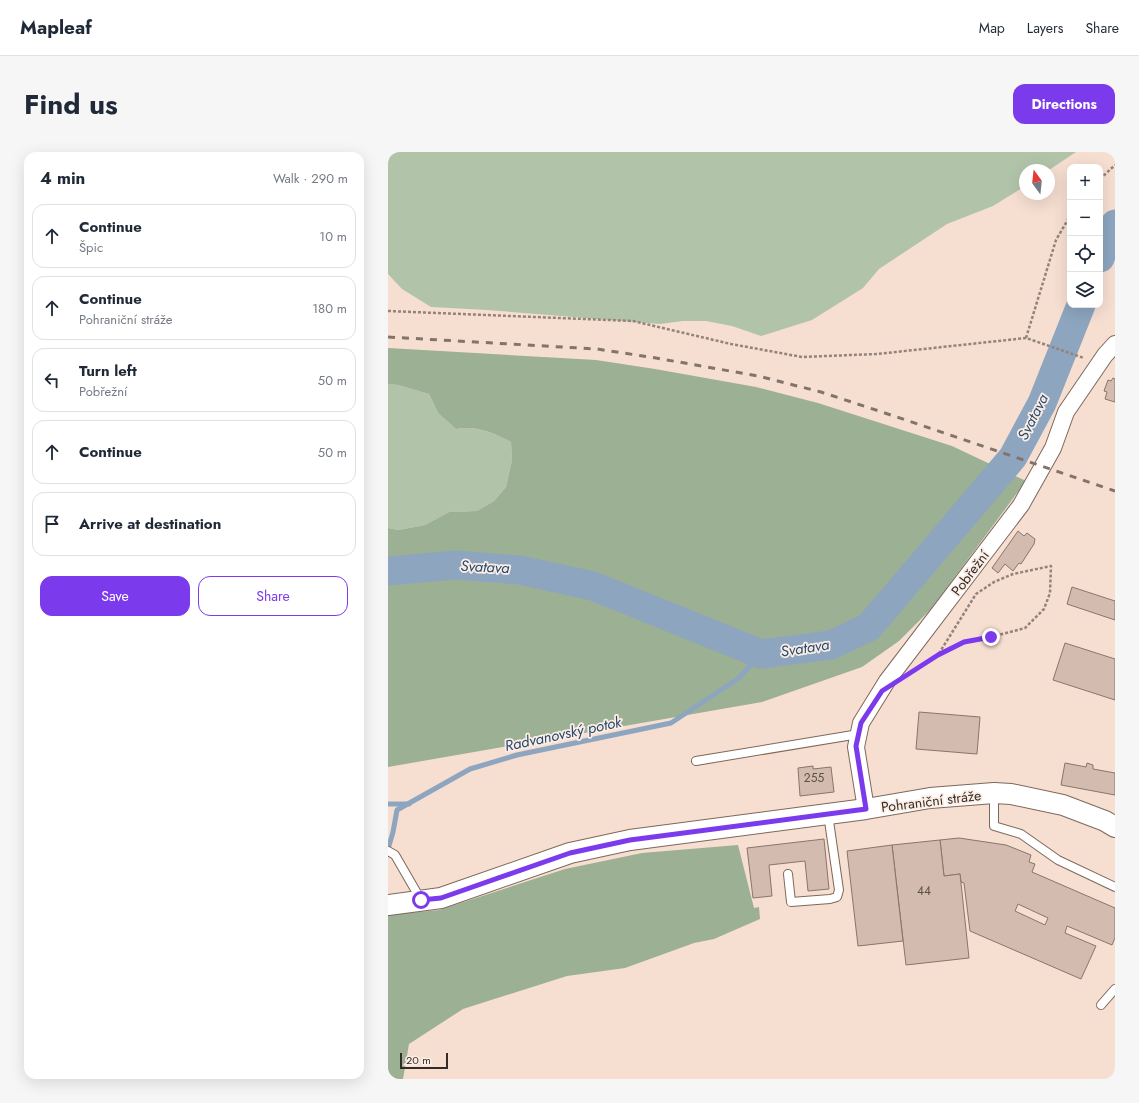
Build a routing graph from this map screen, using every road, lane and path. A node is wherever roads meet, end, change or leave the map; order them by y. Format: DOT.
graph roads {
  1 [pos="1115,166"];
  2 [pos="1103,176"];
  3 [pos="1067,221"];
  4 [pos="388,311"];
  5 [pos="1026,338"];
  6 [pos="1106,354"];
  7 [pos="938,655"];
  8 [pos="913,671"];
  9 [pos="859,734"];
  10 [pos="696,761"];
  11 [pos="994,793"];
  12 [pos="866,809"];
  13 [pos="828,814"];
  14 [pos="1115,827"];
  15 [pos="391,853"];
  16 [pos="788,874"];
  17 [pos="1115,887"];
  18 [pos="421,900"];
  19 [pos="388,905"];
  20 [pos="1115,989"];
  21 [pos="1101,1005"];
  1 -- 2 [label="path"];
  3 -- 5 [label="path"];
  4 -- 5 [label="path"];
  5 -- 6 [label="path"];
  6 -- 9 [label="street, Pobřežní"];
  7 -- 7 [label="path"];
  7 -- 8 [label="path"];
  9 -- 10 [label="lane"];
  9 -- 12 [label="street, Pobřežní"];
  11 -- 12 [label="street, Pohraniční stráže"];
  11 -- 14 [label="street, Pohraniční stráže"];
  11 -- 17 [label="lane"];
  12 -- 13 [label="street, Pohraniční stráže"];
  13 -- 16 [label="lane"];
  13 -- 18 [label="street, Pohraniční stráže"];
  15 -- 18 [label="lane"];
  18 -- 19 [label="street, Pohraniční stráže"];
  20 -- 21 [label="lane"];
}
